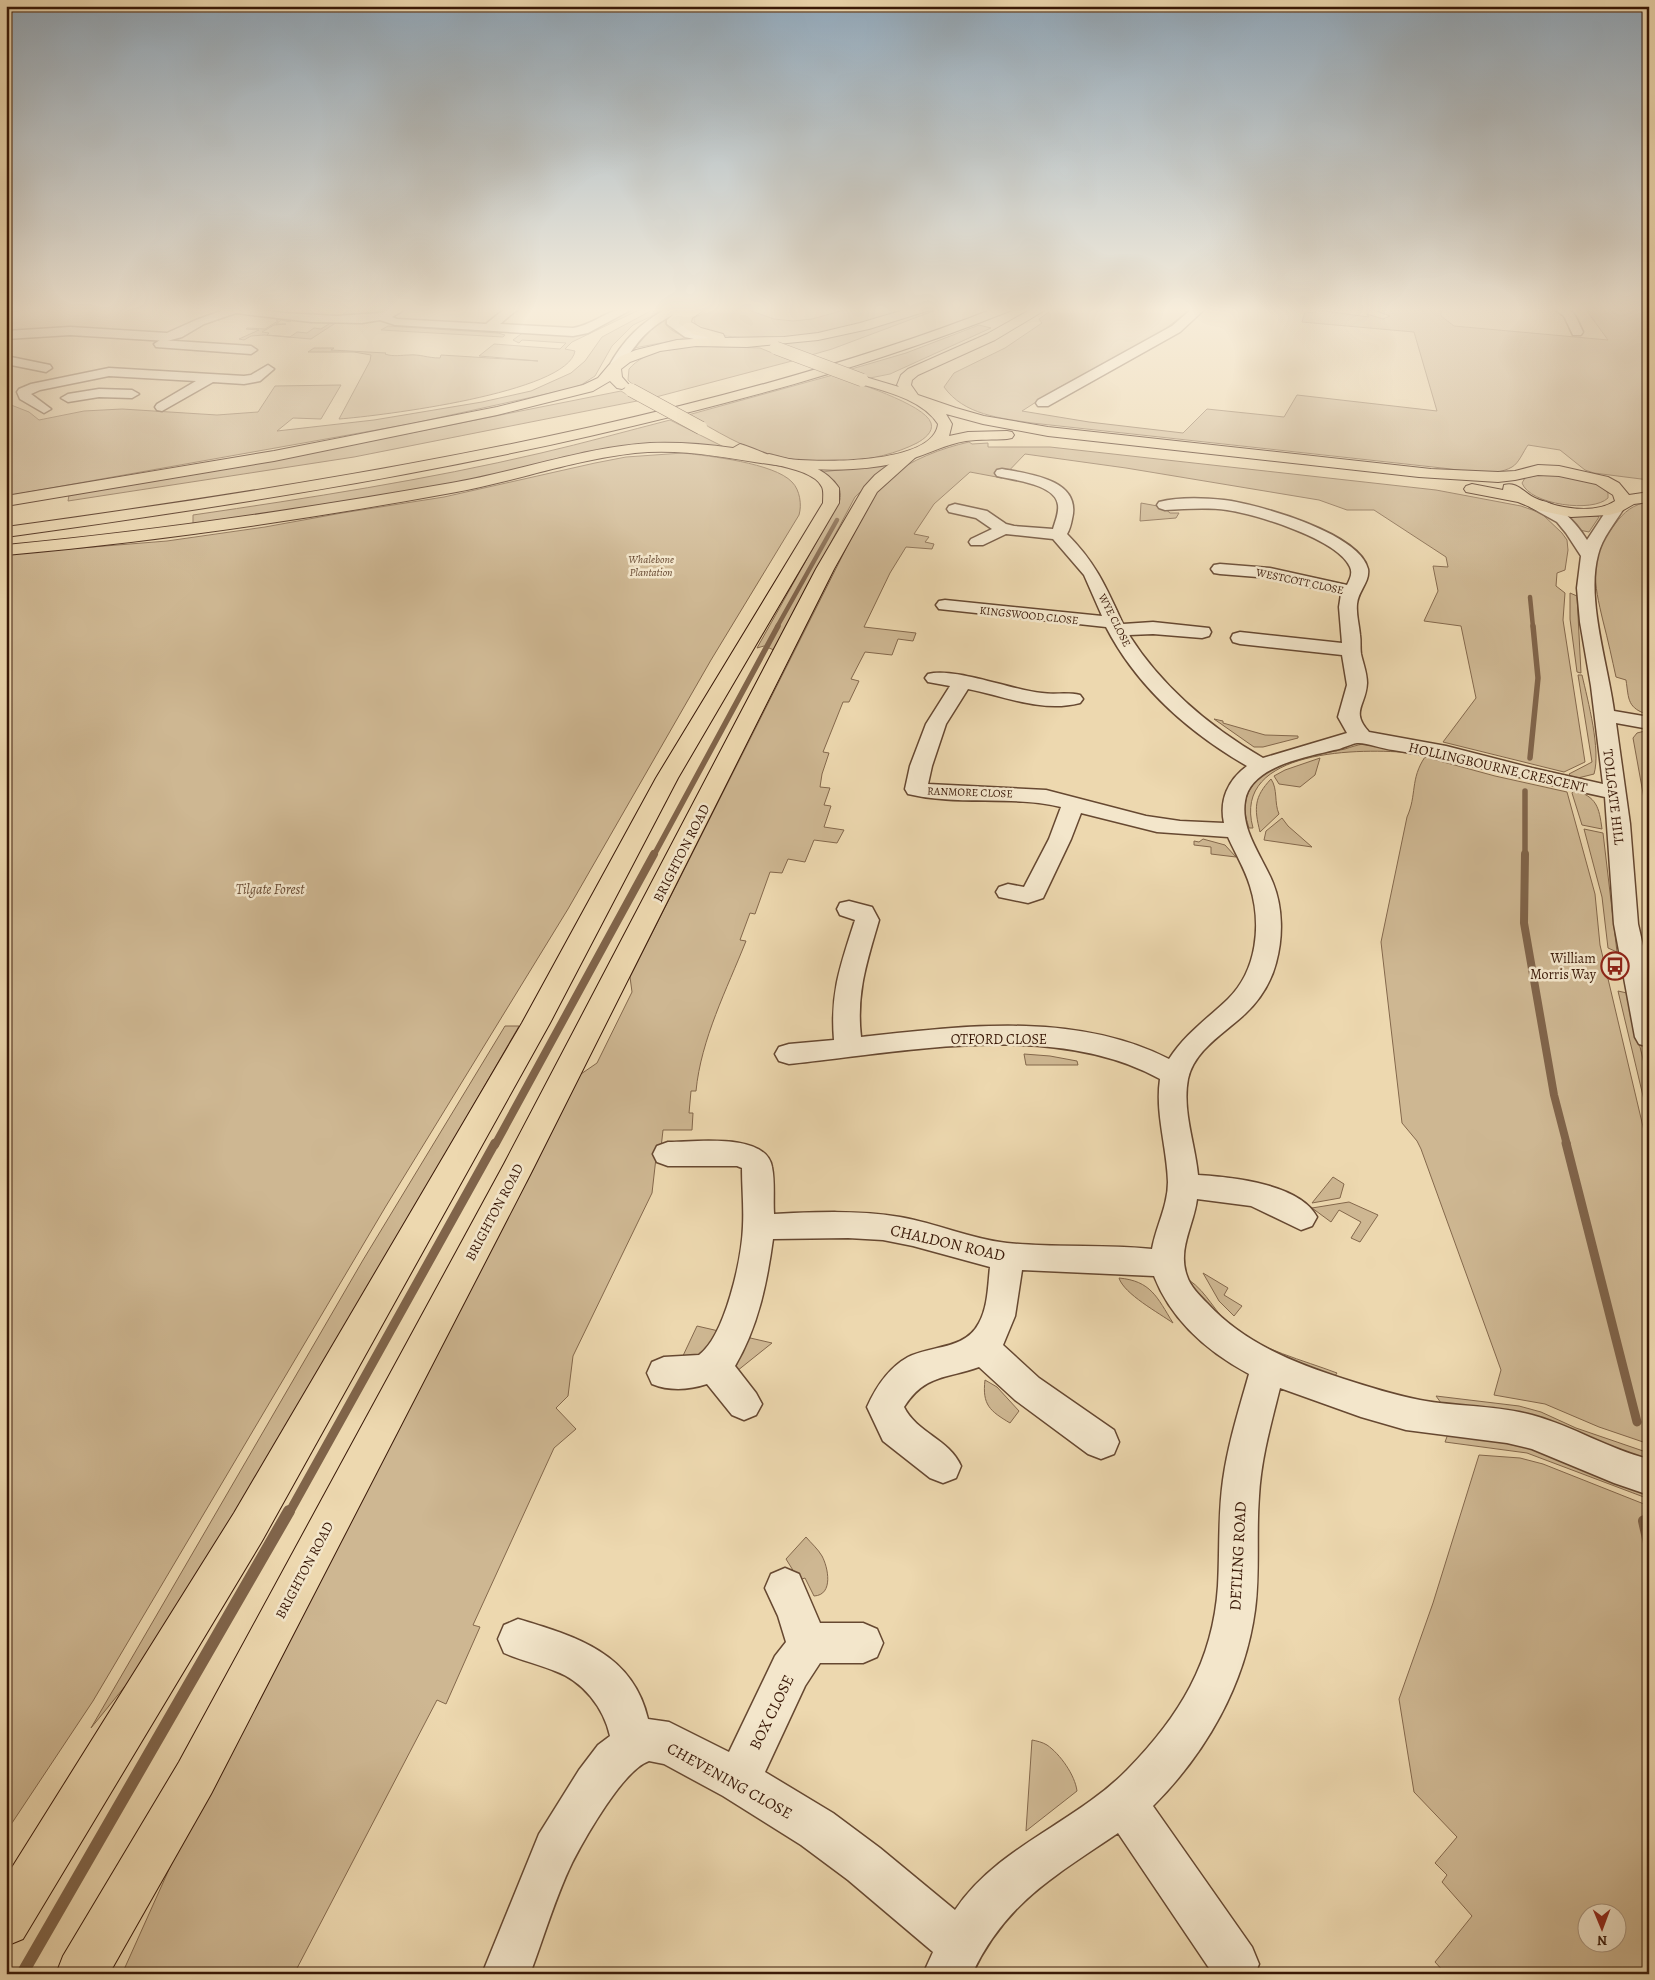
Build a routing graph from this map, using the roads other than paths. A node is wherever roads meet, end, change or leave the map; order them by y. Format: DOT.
graph roads {
  1 [pos="30,399"];
  2 [pos="70,399"];
  3 [pos="175,399"];
  4 [pos="543,399"];
  5 [pos="649,399"];
  6 [pos="675,399"];
  7 [pos="725,399"];
  8 [pos="1049,399"];
  9 [pos="917,400"];
  10 [pos="1043,403"];
  11 [pos="162,407"];
  12 [pos="935,444"];
  13 [pos="909,456"];
  14 [pos="762,458"];
  15 [pos="1002,474"];
  16 [pos="1514,476"];
  17 [pos="1595,478"];
  18 [pos="1642,486"];
  19 [pos="6,501"];
  20 [pos="1530,501"];
  21 [pos="1176,502"];
  22 [pos="1620,505"];
  23 [pos="955,509"];
  24 [pos="6,518"];
  25 [pos="1004,529"];
  26 [pos="6,532"];
  27 [pos="1058,534"];
  28 [pos="977,542"];
  29 [pos="6,550"];
  30 [pos="1589,556"];
  31 [pos="1231,566"];
  32 [pos="1351,591"];
  33 [pos="945,606"];
  34 [pos="1115,626"];
  35 [pos="1202,632"];
  36 [pos="1240,638"];
  37 [pos="1350,650"];
  38 [pos="935,678"];
  39 [pos="962,682"];
  40 [pos="1073,699"];
  41 [pos="1605,715"];
  42 [pos="1649,724"];
  43 [pos="1361,736"];
  44 [pos="1262,766"];
  45 [pos="1614,793"];
  46 [pos="1073,804"];
  47 [pos="1237,830"];
  48 [pos="1008,892"];
  49 [pos="849,909"];
  50 [pos="1649,1037"];
  51 [pos="848,1048"];
  52 [pos="789,1054"];
  53 [pos="1174,1074"];
  54 [pos="668,1154"];
  55 [pos="1183,1186"];
  56 [pos="1301,1217"];
  57 [pos="759,1227"];
  58 [pos="1007,1256"];
  59 [pos="1167,1264"];
  60 [pos="981,1346"];
  61 [pos="713,1365"];
  62 [pos="1268,1367"];
  63 [pos="664,1373"];
  64 [pos="744,1404"];
  65 [pos="1101,1442"];
  66 [pos="943,1466"];
  67 [pos="1649,1477"];
  68 [pos="785,1588"];
  69 [pos="518,1639"];
  70 [pos="863,1643"];
  71 [pos="808,1646"];
  72 [pos="633,1745"];
  73 [pos="738,1781"];
  74 [pos="1124,1804"];
  75 [pos="6,1922"];
  76 [pos="954,1959"];
  77 [pos="1235,1964"];
  78 [pos="81,1974"];
  79 [pos="506,1974"];
  1 -- 2 [label="street"];
  3 -- 11 [label="street"];
  4 -- 19 [label="main road"];
  5 -- 14 [label="main road, bridge"];
  6 -- 24 [label="main road"];
  7 -- 26 [label="main road"];
  8 -- 10 [label="street"];
  9 -- 12 [label="main road"];
  9 -- 16 [label="main road"];
  12 -- 13 [label="main road"];
  12 -- 20 [label="main road"];
  13 -- 14 [label="main road"];
  13 -- 78 [label="main road, BRIGHTON ROAD"];
  14 -- 29 [label="main road"];
  14 -- 75 [label="main road"];
  15 -- 27 [label="street"];
  16 -- 17 [label="main road"];
  16 -- 20 [label="main road"];
  17 -- 18 [label="main road"];
  17 -- 22 [label="main road"];
  18 -- 22 [label="main road"];
  20 -- 22 [label="main road"];
  20 -- 30 [label="street"];
  21 -- 32 [label="street"];
  22 -- 30 [label="street, TOLLGATE HILL"];
  23 -- 25 [label="street"];
  25 -- 27 [label="street"];
  25 -- 28 [label="street"];
  27 -- 34 [label="street, WYE CLOSE"];
  30 -- 41 [label="street, TOLLGATE HILL"];
  31 -- 32 [label="street, WESTCOTT CLOSE"];
  32 -- 37 [label="street"];
  33 -- 34 [label="street, KINGSWOOD CLOSE"];
  34 -- 35 [label="street, KINGSWOOD CLOSE"];
  34 -- 44 [label="street, WYE CLOSE"];
  36 -- 37 [label="street"];
  37 -- 43 [label="street"];
  38 -- 39 [label="street"];
  39 -- 40 [label="street"];
  39 -- 46 [label="street, RANMORE CLOSE"];
  41 -- 42 [label="street"];
  41 -- 45 [label="street, TOLLGATE HILL"];
  43 -- 44 [label="street"];
  43 -- 45 [label="street, HOLLINGBOURNE CRESCENT"];
  44 -- 47 [label="street"];
  45 -- 50 [label="street, TOLLGATE HILL"];
  46 -- 47 [label="street, RANMORE CLOSE"];
  46 -- 48 [label="street"];
  47 -- 53 [label="street"];
  49 -- 51 [label="street"];
  51 -- 52 [label="street, OTFORD CLOSE"];
  51 -- 53 [label="street, OTFORD CLOSE"];
  53 -- 55 [label="street"];
  54 -- 57 [label="street"];
  55 -- 56 [label="street"];
  55 -- 59 [label="street"];
  57 -- 58 [label="street, CHALDON ROAD"];
  57 -- 61 [label="street"];
  58 -- 59 [label="street, CHALDON ROAD"];
  58 -- 60 [label="street"];
  59 -- 62 [label="street"];
  60 -- 65 [label="street"];
  60 -- 66 [label="street"];
  61 -- 63 [label="street"];
  61 -- 64 [label="street"];
  62 -- 67 [label="street"];
  62 -- 74 [label="street, DETLING ROAD"];
  68 -- 71 [label="street"];
  69 -- 72 [label="street"];
  70 -- 71 [label="street"];
  71 -- 73 [label="street, BOX CLOSE"];
  72 -- 73 [label="street, CHEVENING CLOSE"];
  72 -- 79 [label="street, CHEVENING CLOSE"];
  73 -- 76 [label="street, CHEVENING CLOSE"];
  74 -- 76 [label="street, DETLING ROAD"];
  74 -- 77 [label="street"];
}
